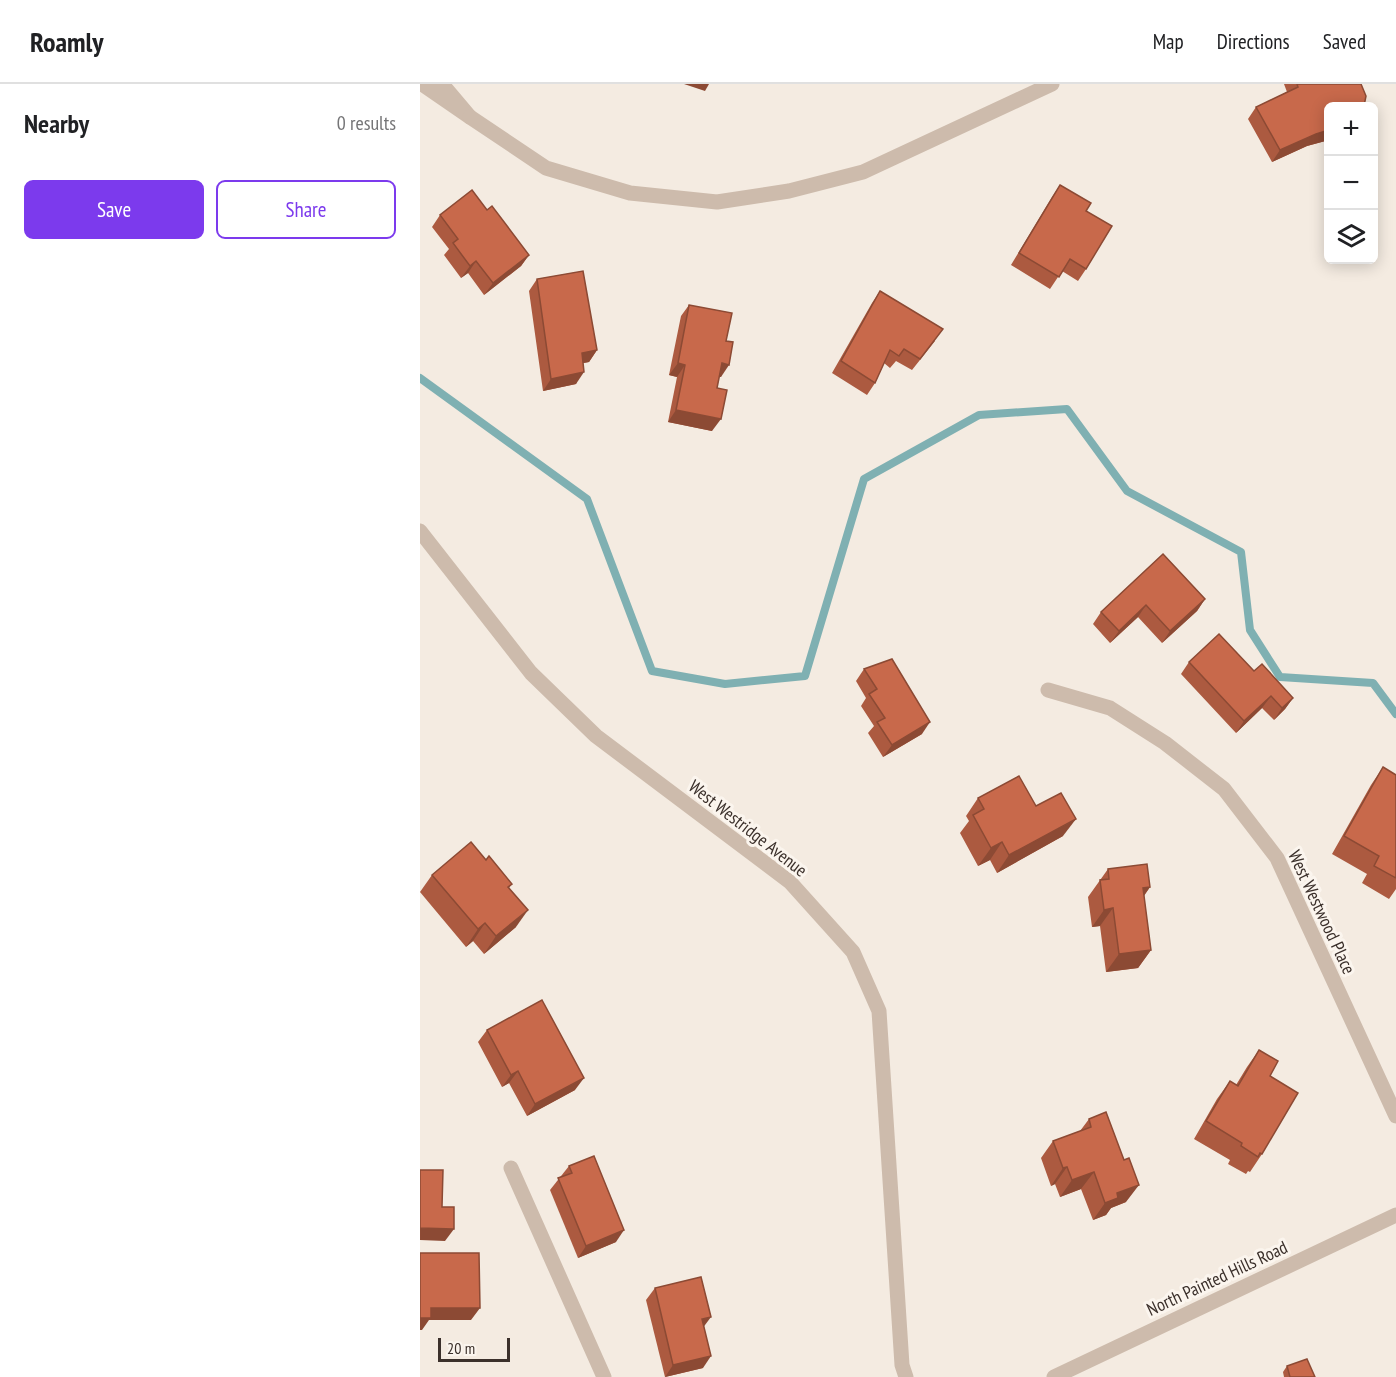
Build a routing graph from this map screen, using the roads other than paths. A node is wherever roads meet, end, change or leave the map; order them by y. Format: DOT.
graph roads {
  1 [pos="422,84"];
  2 [pos="442,84"];
  3 [pos="1052,84"];
  4 [pos="470,117"];
  5 [pos="420,531"];
  6 [pos="1048,690"];
  7 [pos="1396,1116"];
  8 [pos="511,1168"];
  9 [pos="1396,1215"];
  10 [pos="604,1377"];
  11 [pos="906,1377"];
  12 [pos="1054,1377"];
  1 -- 4 [label="street"];
  2 -- 4 [label="street"];
  3 -- 4 [label="street"];
  5 -- 11 [label="street, West Westridge Avenue"];
  6 -- 7 [label="street, West Westwood Place"];
  8 -- 10 [label="street"];
  9 -- 12 [label="street, North Painted Hills Road"];
}
